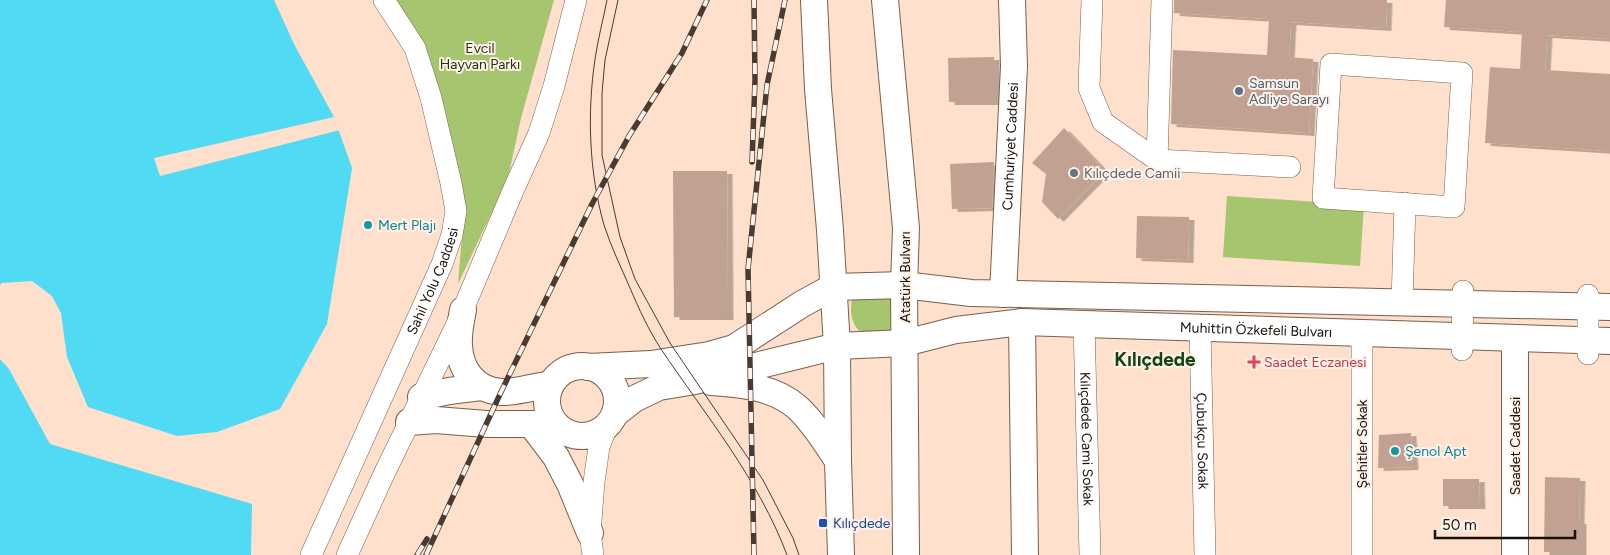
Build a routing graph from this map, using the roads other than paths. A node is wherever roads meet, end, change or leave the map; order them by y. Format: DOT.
graph roads {
  1 [pos="384,0"];
  2 [pos="576,0"];
  3 [pos="814,0"];
  4 [pos="885,0"];
  5 [pos="1012,0"];
  6 [pos="1092,0"];
  7 [pos="1162,0"];
  8 [pos="1157,160"];
  9 [pos="1290,167"];
  10 [pos="1405,204"];
  11 [pos="904,285"];
  12 [pos="833,287"];
  13 [pos="1003,294"];
  14 [pos="1463,297"];
  15 [pos="1402,302"];
  16 [pos="1595,303"];
  17 [pos="463,310"];
  18 [pos="1022,322"];
  19 [pos="1084,324"];
  20 [pos="1200,328"];
  21 [pos="1362,333"];
  22 [pos="1515,338"];
  23 [pos="905,342"];
  24 [pos="1462,343"];
  25 [pos="1595,345"];
  26 [pos="837,346"];
  27 [pos="588,366"];
  28 [pos="695,381"];
  29 [pos="551,384"];
  30 [pos="481,386"];
  31 [pos="421,397"];
  32 [pos="611,420"];
  33 [pos="409,422"];
  34 [pos="543,424"];
  35 [pos="838,461"];
  36 [pos="592,544"];
  37 [pos="311,555"];
  38 [pos="347,555"];
  39 [pos="841,555"];
  40 [pos="906,555"];
  41 [pos="1025,555"];
  42 [pos="1090,555"];
  43 [pos="1205,555"];
  44 [pos="1362,555"];
  45 [pos="1516,555"];
  1 -- 37 [label="street, Sahil Yolu Caddesi"];
  2 -- 17 [label="street"];
  3 -- 12 [label="main road"];
  4 -- 11 [label="main road, Atatürk Bulvarı"];
  5 -- 13 [label="main road, Cumhuriyet Caddesi"];
  6 -- 8 [label="street"];
  7 -- 8 [label="street"];
  8 -- 9 [label="street"];
  10 -- 10 [label="street"];
  10 -- 15 [label="street"];
  11 -- 12 [label="main road, Muhittin Özkefeli Bulvarı"];
  11 -- 13 [label="main road, Muhittin Özkefeli Bulvarı"];
  11 -- 23 [label="main road, Atatürk Bulvarı"];
  12 -- 26 [label="main road"];
  12 -- 27 [label="main road"];
  13 -- 15 [label="main road, Muhittin Özkefeli Bulvarı"];
  14 -- 15 [label="main road, Muhittin Özkefeli Bulvarı"];
  14 -- 16 [label="main road, Muhittin Özkefeli Bulvarı"];
  14 -- 24 [label="street"];
  16 -- 25 [label="street"];
  17 -- 30 [label="main road"];
  17 -- 31 [label="street"];
  18 -- 19 [label="main road, Muhittin Özkefeli Bulvarı"];
  18 -- 23 [label="main road, Muhittin Özkefeli Bulvarı"];
  18 -- 41 [label="main road"];
  19 -- 20 [label="main road, Muhittin Özkefeli Bulvarı"];
  19 -- 42 [label="street, Kılıçdede Cami Sokak"];
  20 -- 21 [label="main road, Muhittin Özkefeli Bulvarı"];
  20 -- 43 [label="street, Çubukçu Sokak"];
  21 -- 24 [label="main road, Muhittin Özkefeli Bulvarı"];
  21 -- 44 [label="street, Şehitler Sokak"];
  22 -- 24 [label="main road, Muhittin Özkefeli Bulvarı"];
  22 -- 25 [label="main road, Muhittin Özkefeli Bulvarı"];
  22 -- 45 [label="main road, Saadet Caddesi"];
  23 -- 26 [label="main road, Muhittin Özkefeli Bulvarı"];
  23 -- 40 [label="main road, Atatürk Bulvarı"];
  26 -- 28 [label="main road, Muhittin Özkefeli Bulvarı"];
  26 -- 35 [label="main road"];
  27 -- 29 [label="main road"];
  27 -- 32 [label="main road"];
  28 -- 32 [label="main road"];
  28 -- 35 [label="main road"];
  29 -- 30 [label="main road"];
  29 -- 34 [label="main road"];
  30 -- 31 [label="main road"];
  31 -- 33 [label="street"];
  32 -- 34 [label="main road"];
  32 -- 36 [label="street"];
  33 -- 34 [label="main road"];
  33 -- 38 [label="street"];
  34 -- 36 [label="main road"];
  35 -- 39 [label="main road"];
}
